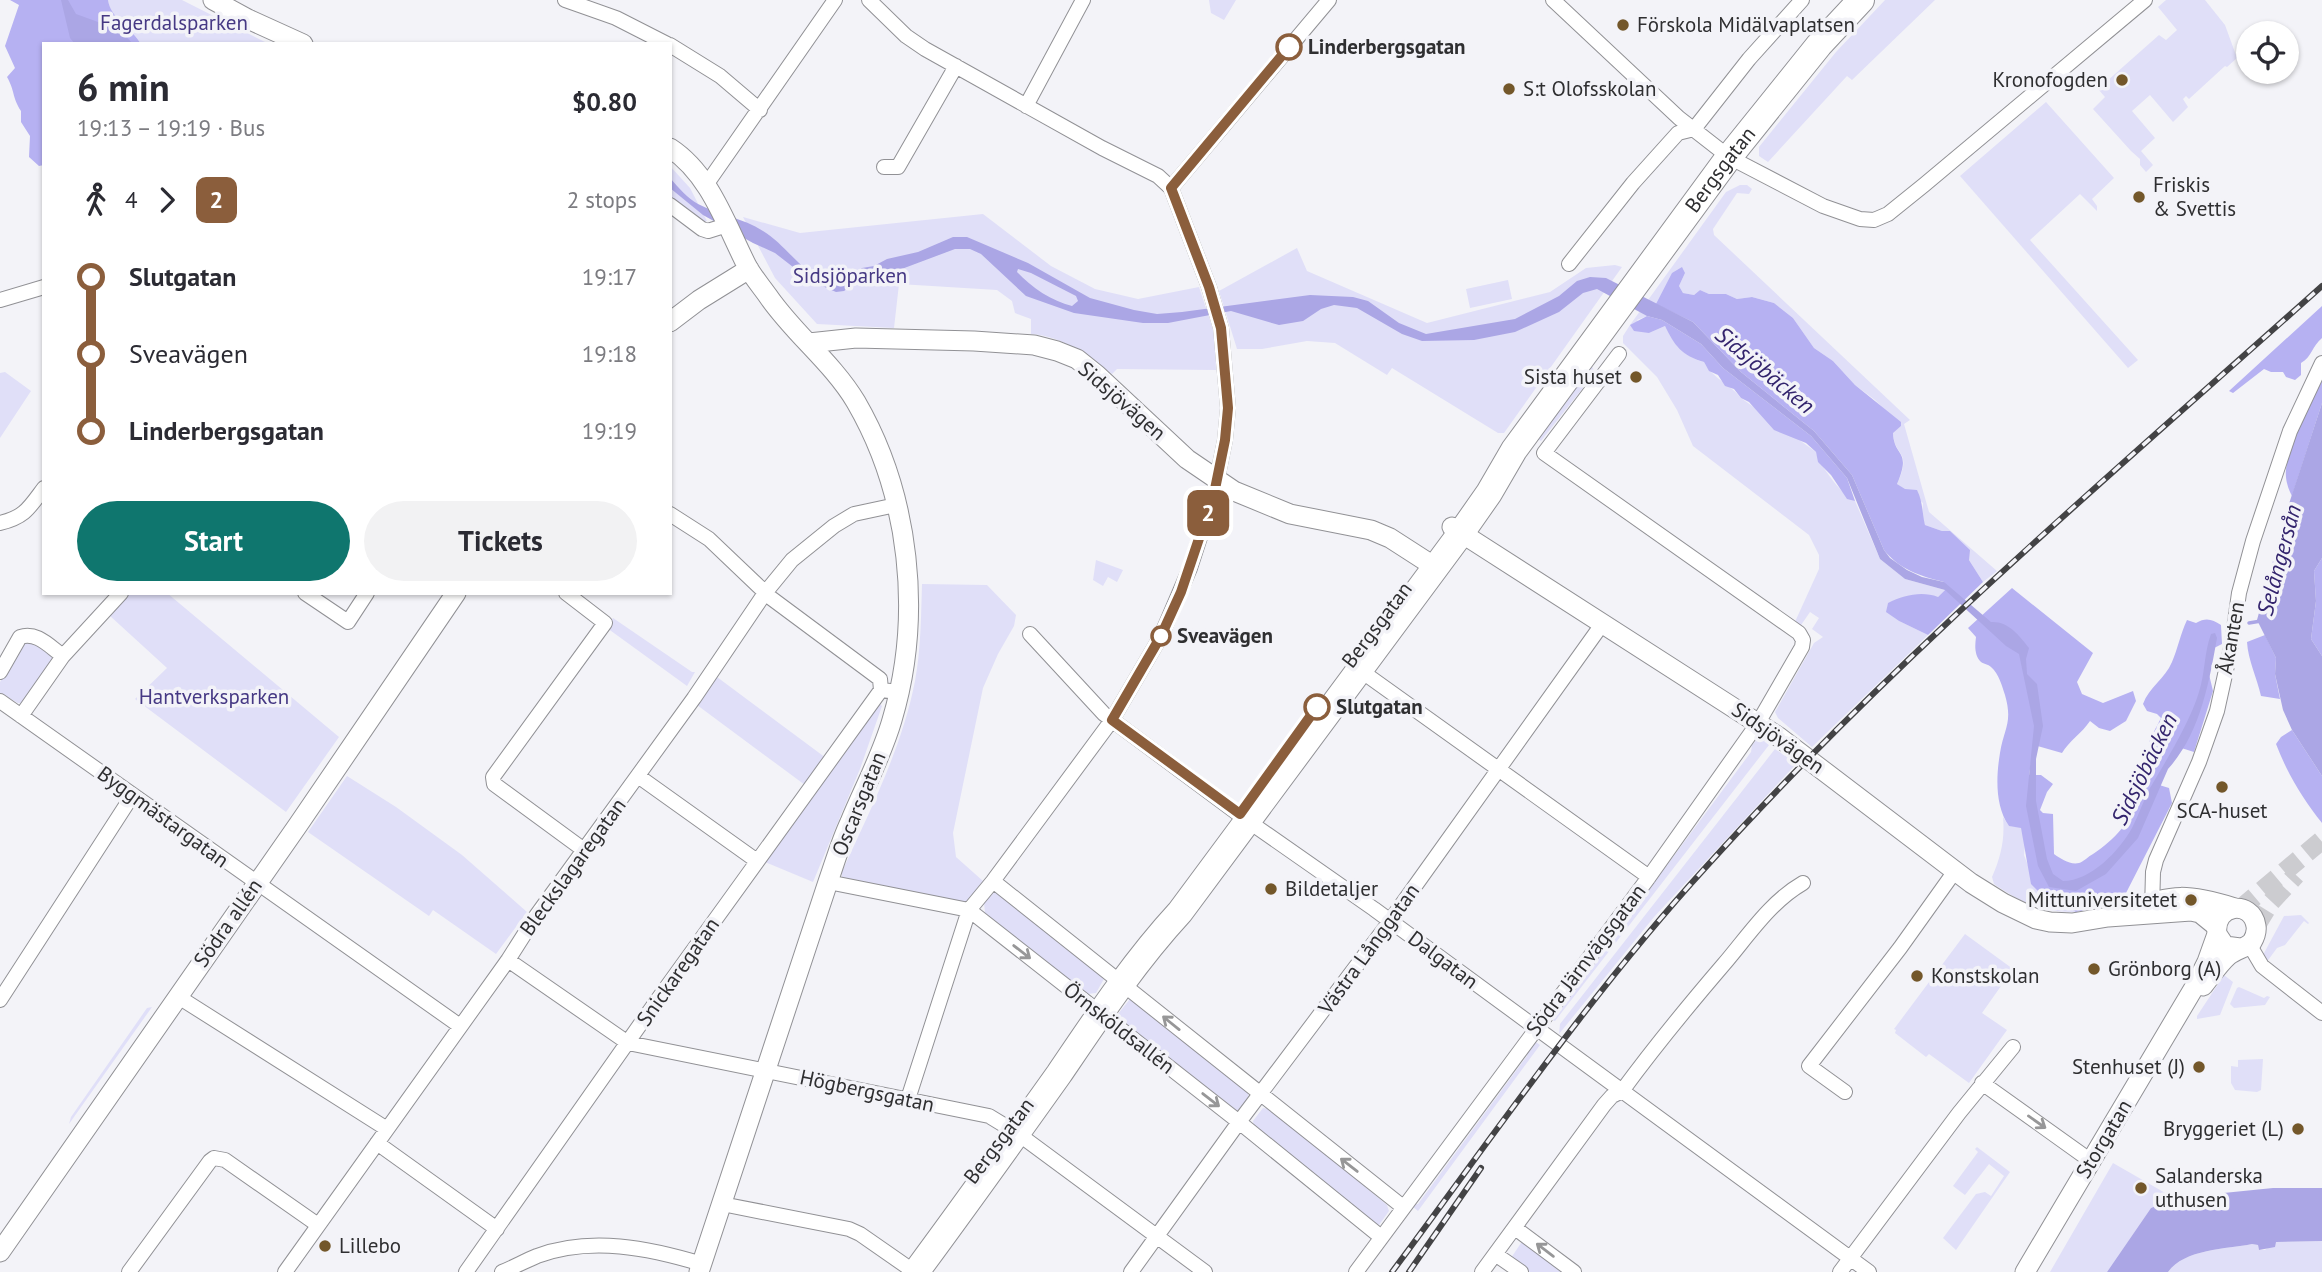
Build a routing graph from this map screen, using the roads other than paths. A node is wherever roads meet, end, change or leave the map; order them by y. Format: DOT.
graph roads {
  1 [pos="213,0"];
  2 [pos="565,0"];
  3 [pos="835,0"];
  4 [pos="869,0"];
  5 [pos="1083,0"];
  6 [pos="1329,0"];
  7 [pos="1553,0"];
  8 [pos="1802,0"];
  9 [pos="1861,0"];
  10 [pos="2145,0"];
  11 [pos="598,4"];
  12 [pos="299,42"];
  13 [pos="664,42"];
  14 [pos="672,47"];
  15 [pos="956,66"];
  16 [pos="1026,106"];
  17 [pos="760,110"];
  18 [pos="1694,129"];
  19 [pos="672,149"];
  20 [pos="1729,157"];
  21 [pos="884,167"];
  22 [pos="1171,188"];
  23 [pos="709,192"];
  24 [pos="672,206"];
  25 [pos="721,226"];
  26 [pos="745,261"];
  27 [pos="1569,264"];
  28 [pos="42,288"];
  29 [pos="0,300"];
  30 [pos="672,320"];
  31 [pos="809,343"];
  32 [pos="1585,352"];
  33 [pos="1619,354"];
  34 [pos="2322,363"];
  35 [pos="1605,371"];
  36 [pos="1218,480"];
  37 [pos="42,491"];
  38 [pos="895,505"];
  39 [pos="672,515"];
  40 [pos="0,523"];
  41 [pos="1456,530"];
  42 [pos="1430,564"];
  43 [pos="765,593"];
  44 [pos="119,595"];
  45 [pos="308,595"];
  46 [pos="367,595"];
  47 [pos="455,595"];
  48 [pos="569,595"];
  49 [pos="1603,623"];
  50 [pos="1030,634"];
  51 [pos="63,656"];
  52 [pos="1354,666"];
  53 [pos="0,672"];
  54 [pos="890,691"];
  55 [pos="1,706"];
  56 [pos="21,716"];
  57 [pos="1112,720"];
  58 [pos="1758,723"];
  59 [pos="1499,768"];
  60 [pos="638,776"];
  61 [pos="132,796"];
  62 [pos="1244,818"];
  63 [pos="584,850"];
  64 [pos="757,861"];
  65 [pos="1955,871"];
  66 [pos="1649,877"];
  67 [pos="993,881"];
  68 [pos="828,882"];
  69 [pos="256,883"];
  70 [pos="1803,883"];
  71 [pos="2152,908"];
  72 [pos="2235,908"];
  73 [pos="969,910"];
  74 [pos="1390,920"];
  75 [pos="2216,930"];
  76 [pos="2245,946"];
  77 [pos="508,960"];
  78 [pos="1121,983"];
  79 [pos="177,996"];
  80 [pos="0,1000"];
  81 [pos="2183,1006"];
  82 [pos="1100,1013"];
  83 [pos="2322,1013"];
  84 [pos="460,1026"];
  85 [pos="1535,1028"];
  86 [pos="628,1044"];
  87 [pos="2013,1047"];
  88 [pos="766,1070"];
  89 [pos="1982,1083"];
  90 [pos="1622,1091"];
  91 [pos="1845,1092"];
  92 [pos="1261,1094"];
  93 [pos="908,1099"];
  94 [pos="1239,1122"];
  95 [pos="387,1129"];
  96 [pos="1012,1131"];
  97 [pos="377,1143"];
  98 [pos="2091,1161"];
  99 [pos="722,1203"];
  100 [pos="1403,1207"];
  101 [pos="318,1225"];
  102 [pos="497,1228"];
  103 [pos="1515,1228"];
  104 [pos="1156,1236"];
  105 [pos="1381,1237"];
  106 [pos="2,1244"];
  107 [pos="1495,1254"];
  108 [pos="1850,1259"];
  109 [pos="700,1268"];
  110 [pos="914,1270"];
  111 [pos="130,1272"];
  112 [pos="285,1272"];
  113 [pos="466,1272"];
  114 [pos="502,1272"];
  115 [pos="1131,1272"];
  116 [pos="1205,1272"];
  117 [pos="1356,1272"];
  118 [pos="1482,1272"];
  119 [pos="1521,1272"];
  120 [pos="1574,1272"];
  121 [pos="1840,1272"];
  122 [pos="1869,1272"];
  123 [pos="2025,1272"];
  1 -- 12 [label="street"];
  2 -- 11 [label="street"];
  3 -- 17 [label="street"];
  4 -- 15 [label="street"];
  5 -- 16 [label="street"];
  6 -- 22 [label="street"];
  7 -- 18 [label="street"];
  8 -- 18 [label="street"];
  9 -- 20 [label="highway, Bergsgatan"];
  10 -- 20 [label="street"];
  11 -- 13 [label="street"];
  14 -- 17 [label="street"];
  15 -- 16 [label="street"];
  15 -- 21 [label="street"];
  16 -- 22 [label="street"];
  17 -- 23 [label="street"];
  18 -- 20 [label="street"];
  18 -- 27 [label="street"];
  19 -- 23 [label="street"];
  20 -- 32 [label="highway, Bergsgatan"];
  22 -- 36 [label="street"];
  23 -- 25 [label="street"];
  24 -- 25 [label="street"];
  25 -- 26 [label="street"];
  26 -- 30 [label="street"];
  26 -- 31 [label="street"];
  28 -- 29 [label="street"];
  31 -- 36 [label="street, Sidsjövägen"];
  31 -- 38 [label="street, Oscarsgatan"];
  32 -- 35 [label="street"];
  32 -- 41 [label="highway, Bergsgatan"];
  33 -- 35 [label="street"];
  34 -- 71 [label="street, Åkanten"];
  35 -- 58 [label="street, Södra Järnvägsgatan"];
  36 -- 42 [label="street, Sidsjövägen"];
  36 -- 57 [label="street"];
  37 -- 40 [label="street"];
  38 -- 43 [label="street, Bleckslagaregatan"];
  38 -- 54 [label="street, Oscarsgatan"];
  39 -- 43 [label="street"];
  41 -- 42 [label="highway, Bergsgatan"];
  41 -- 49 [label="street, Sidsjövägen"];
  42 -- 52 [label="highway, Bergsgatan"];
  43 -- 54 [label="street"];
  43 -- 60 [label="street, Bleckslagaregatan"];
  44 -- 51 [label="street"];
  45 -- 46 [label="street"];
  47 -- 69 [label="street, Södra allén"];
  48 -- 63 [label="street"];
  49 -- 58 [label="street, Sidsjövägen"];
  49 -- 59 [label="street, Västra Långgatan"];
  50 -- 57 [label="street, Dalgatan"];
  51 -- 53 [label="street"];
  51 -- 56 [label="street"];
  52 -- 59 [label="street"];
  52 -- 62 [label="highway, Bergsgatan"];
  54 -- 64 [label="street, Snickaregatan"];
  54 -- 68 [label="street, Oscarsgatan"];
  55 -- 56 [label="street, Byggmästargatan"];
  56 -- 61 [label="street, Byggmästargatan"];
  57 -- 62 [label="street, Dalgatan"];
  57 -- 67 [label="street"];
  58 -- 65 [label="street, Sidsjövägen"];
  58 -- 66 [label="street, Södra Järnvägsgatan"];
  59 -- 66 [label="street"];
  59 -- 74 [label="street, Västra Långgatan"];
  60 -- 63 [label="street, Bleckslagaregatan"];
  60 -- 64 [label="street"];
  61 -- 69 [label="street, Byggmästargatan"];
  61 -- 80 [label="street"];
  62 -- 74 [label="street, Dalgatan"];
  62 -- 78 [label="highway, Bergsgatan"];
  63 -- 77 [label="street, Bleckslagaregatan"];
  64 -- 86 [label="street, Snickaregatan"];
  65 -- 71 [label="street, Sidsjövägen"];
  65 -- 91 [label="street"];
  66 -- 85 [label="street, Södra Järnvägsgatan"];
  67 -- 73 [label="street"];
  67 -- 78 [label="street, Örnsköldsallén"];
  68 -- 73 [label="street, Örnsköldsallén"];
  68 -- 88 [label="street, Oscarsgatan"];
  69 -- 79 [label="street, Södra allén"];
  69 -- 84 [label="street, Byggmästargatan"];
  70 -- 90 [label="street"];
  71 -- 72 [label="street, Sidsjövägen"];
  71 -- 75 [label="street, Sidsjövägen"];
  72 -- 75 [label="street"];
  72 -- 76 [label="street"];
  73 -- 82 [label="street, Örnsköldsallén, one-way"];
  73 -- 93 [label="street"];
  74 -- 85 [label="street, Dalgatan"];
  74 -- 92 [label="street, Västra Långgatan"];
  75 -- 76 [label="street"];
  75 -- 81 [label="street, Storgatan"];
  76 -- 81 [label="street, Storgatan"];
  76 -- 83 [label="street"];
  77 -- 84 [label="street, Bleckslagaregatan"];
  77 -- 86 [label="street, Högbergsgatan"];
  78 -- 82 [label="highway, Bergsgatan"];
  92 -- 78 [label="street, Örnsköldsallén, one-way"];
  79 -- 95 [label="street"];
  79 -- 106 [label="street, Södra allén"];
  81 -- 98 [label="street, Storgatan"];
  82 -- 94 [label="street, Örnsköldsallén, one-way"];
  82 -- 96 [label="highway, Bergsgatan"];
  84 -- 95 [label="street, Bleckslagaregatan"];
  85 -- 90 [label="street, Dalgatan"];
  85 -- 100 [label="street, Södra Järnvägsgatan"];
  86 -- 88 [label="street, Högbergsgatan"];
  86 -- 102 [label="street, Snickaregatan"];
  87 -- 89 [label="street"];
  88 -- 93 [label="street, Högbergsgatan"];
  88 -- 99 [label="street, Oscarsgatan"];
  89 -- 98 [label="street, one-way"];
  89 -- 108 [label="street"];
  90 -- 103 [label="street"];
  90 -- 108 [label="street, Dalgatan"];
  92 -- 94 [label="street, Västra Långgatan"];
  100 -- 92 [label="street, Örnsköldsallén, one-way"];
  93 -- 96 [label="street, Högbergsgatan"];
  94 -- 104 [label="street, Västra Långgatan"];
  94 -- 105 [label="street, Örnsköldsallén"];
  95 -- 97 [label="street, Bleckslagaregatan"];
  96 -- 104 [label="street, Högbergsgatan"];
  96 -- 110 [label="highway, Bergsgatan"];
  97 -- 101 [label="street, Bleckslagaregatan"];
  97 -- 102 [label="street"];
  98 -- 123 [label="street, Storgatan"];
  99 -- 109 [label="street, Oscarsgatan"];
  99 -- 110 [label="street"];
  100 -- 105 [label="street, Södra Järnvägsgatan"];
  101 -- 111 [label="street"];
  101 -- 112 [label="street, Bleckslagaregatan"];
  102 -- 113 [label="street, Snickaregatan"];
  103 -- 107 [label="street"];
  120 -- 103 [label="street, one-way"];
  104 -- 115 [label="street, Västra Långgatan"];
  104 -- 116 [label="street, Högbergsgatan"];
  105 -- 117 [label="street, Södra Järnvägsgatan"];
  107 -- 118 [label="street"];
  107 -- 119 [label="street"];
  108 -- 121 [label="street"];
  108 -- 122 [label="street, Dalgatan"];
  109 -- 114 [label="street"];
}
